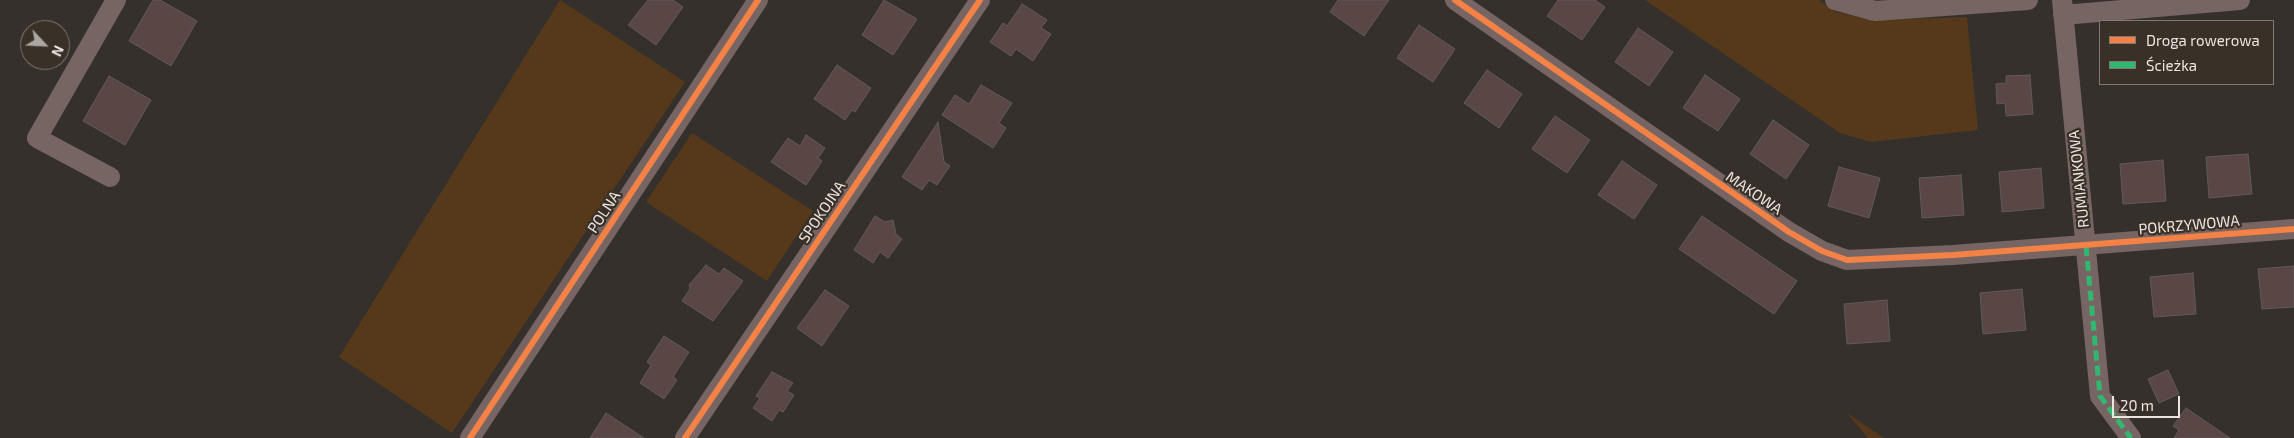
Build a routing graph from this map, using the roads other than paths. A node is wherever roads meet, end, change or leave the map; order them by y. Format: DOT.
graph roads {
  1 [pos="116,0"];
  2 [pos="758,0"];
  3 [pos="980,0"];
  4 [pos="1456,0"];
  5 [pos="1836,0"];
  6 [pos="2028,0"];
  7 [pos="2240,0"];
  8 [pos="2062,7"];
  9 [pos="110,177"];
  10 [pos="2294,229"];
  11 [pos="2086,246"];
  12 [pos="470,438"];
  13 [pos="685,438"];
  14 [pos="2131,438"];
  1 -- 9 [label="street"];
  2 -- 12 [label="street, POLNA"];
  3 -- 13 [label="street, SPOKOJNA"];
  4 -- 11 [label="street, MAKOWA"];
  5 -- 6 [label="street"];
  7 -- 8 [label="street"];
  8 -- 11 [label="street, RUMIANKOWA"];
  10 -- 11 [label="street, POKRZYWOWA"];
  11 -- 14 [label="street, RUMIANKOWA"];
}
